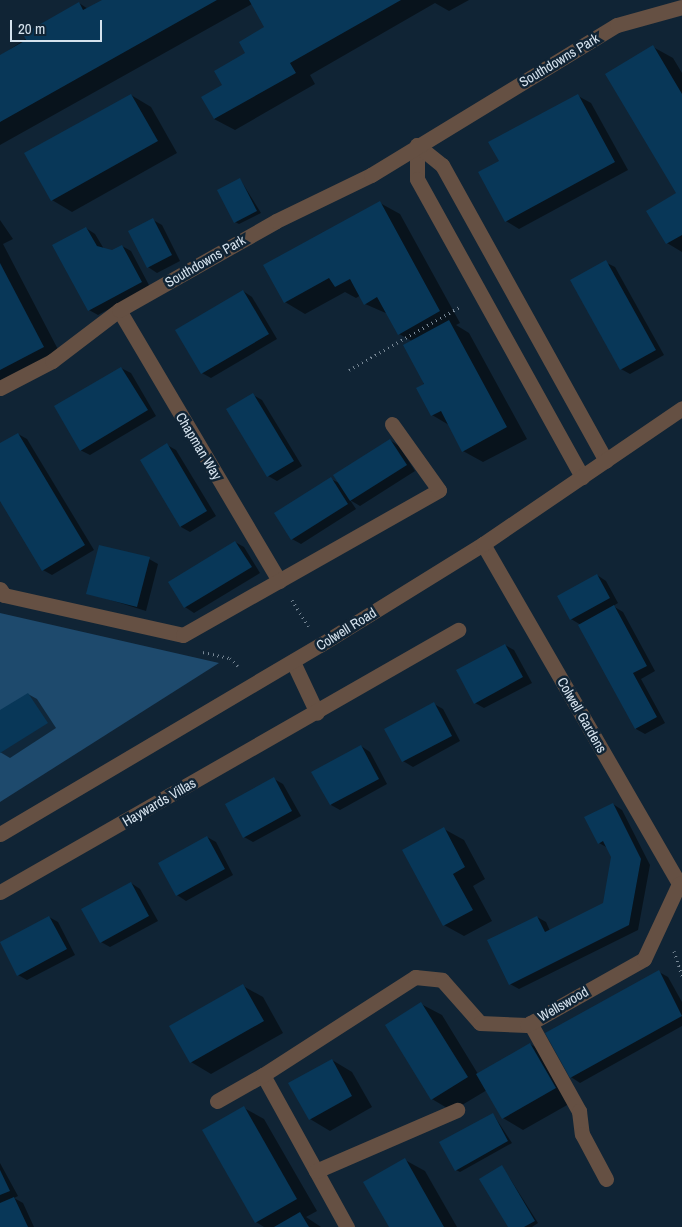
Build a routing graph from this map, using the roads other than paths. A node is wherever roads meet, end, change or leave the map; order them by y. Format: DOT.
graph roads {
  1 [pos="682,7"];
  2 [pos="418,146"];
  3 [pos="119,310"];
  4 [pos="0,388"];
  5 [pos="682,408"];
  6 [pos="392,424"];
  7 [pos="606,461"];
  8 [pos="582,477"];
  9 [pos="483,544"];
  10 [pos="279,581"];
  11 [pos="0,589"];
  12 [pos="458,630"];
  13 [pos="293,662"];
  14 [pos="317,712"];
  15 [pos="0,834"];
  16 [pos="681,884"];
  17 [pos="0,892"];
  18 [pos="530,1023"];
  19 [pos="263,1075"];
  20 [pos="217,1101"];
  21 [pos="457,1110"];
  22 [pos="316,1171"];
  23 [pos="606,1179"];
  24 [pos="346,1227"];
  1 -- 2 [label="street, Southdowns Park"];
  2 -- 3 [label="street, Southdowns Park"];
  2 -- 7 [label="street"];
  2 -- 8 [label="street"];
  3 -- 4 [label="street, Southdowns Park"];
  3 -- 10 [label="street, Chapman Way"];
  5 -- 7 [label="street, Colwell Road"];
  6 -- 10 [label="street"];
  7 -- 8 [label="street, Colwell Road"];
  8 -- 9 [label="street, Colwell Road"];
  9 -- 13 [label="street, Colwell Road"];
  9 -- 16 [label="street, Colwell Gardens"];
  10 -- 11 [label="street"];
  12 -- 14 [label="street, Haywards Villas"];
  13 -- 14 [label="street"];
  13 -- 15 [label="street, Colwell Road"];
  14 -- 17 [label="street, Haywards Villas"];
  16 -- 18 [label="street, Wellswood"];
  18 -- 19 [label="street, Wellswood"];
  18 -- 23 [label="street"];
  19 -- 20 [label="street, Wellswood"];
  19 -- 22 [label="street"];
  21 -- 22 [label="street"];
  22 -- 24 [label="street"];
}
